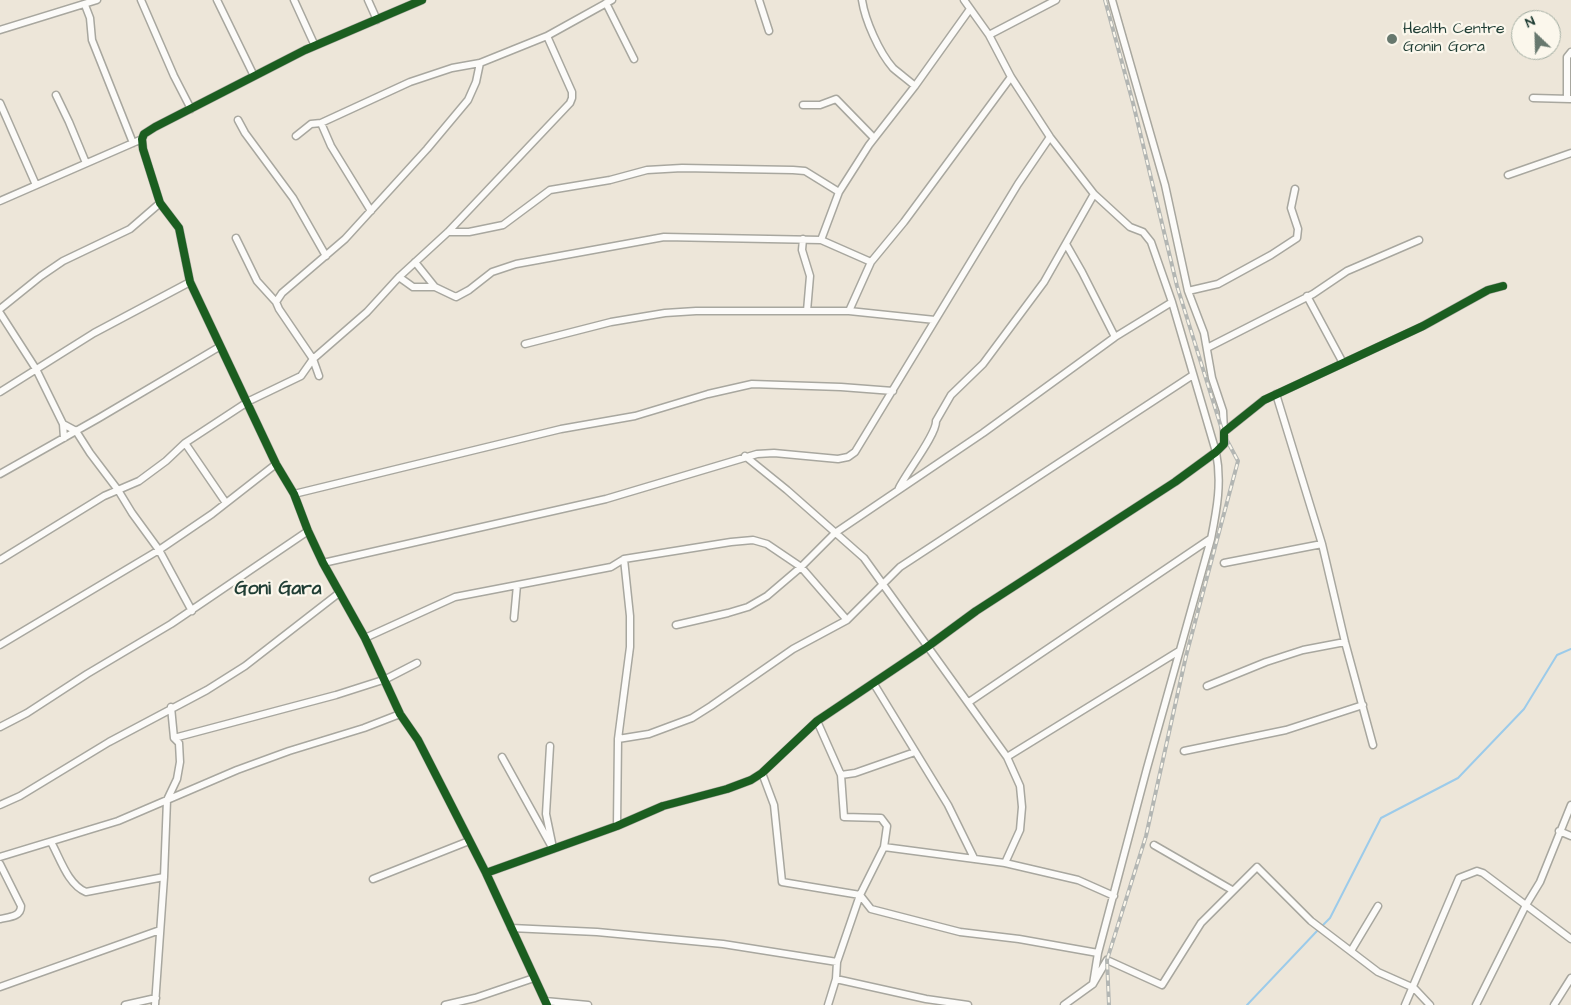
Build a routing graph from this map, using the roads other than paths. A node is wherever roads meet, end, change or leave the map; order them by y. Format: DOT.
graph roads {
  1 [pos="97,0"];
  2 [pos="141,0"];
  3 [pos="217,0"];
  4 [pos="294,0"];
  5 [pos="368,0"];
  6 [pos="422,0"];
  7 [pos="759,0"];
  8 [pos="862,0"];
  9 [pos="964,0"];
  10 [pos="1056,0"];
  11 [pos="1112,0"];
  12 [pos="609,2"];
  13 [pos="85,5"];
  14 [pos="970,9"];
  15 [pos="377,20"];
  16 [pos="0,30"];
  17 [pos="768,30"];
  18 [pos="988,35"];
  19 [pos="547,36"];
  20 [pos="315,46"];
  21 [pos="1571,52"];
  22 [pos="634,59"];
  23 [pos="480,63"];
  24 [pos="254,76"];
  25 [pos="1011,77"];
  26 [pos="914,86"];
  27 [pos="56,95"];
  28 [pos="1533,98"];
  29 [pos="1569,99"];
  30 [pos="0,103"];
  31 [pos="803,105"];
  32 [pos="191,109"];
  33 [pos="238,120"];
  34 [pos="321,123"];
  35 [pos="296,136"];
  36 [pos="1050,137"];
  37 [pos="874,138"];
  38 [pos="142,139"];
  39 [pos="133,143"];
  40 [pos="1571,153"];
  41 [pos="86,163"];
  42 [pos="1508,175"];
  43 [pos="36,185"];
  44 [pos="1295,189"];
  45 [pos="839,192"];
  46 [pos="1094,194"];
  47 [pos="0,201"];
  48 [pos="160,203"];
  49 [pos="371,211"];
  50 [pos="448,232"];
  51 [pos="236,238"];
  52 [pos="803,239"];
  53 [pos="821,240"];
  54 [pos="1419,240"];
  55 [pos="1066,244"];
  56 [pos="326,256"];
  57 [pos="415,262"];
  58 [pos="871,262"];
  59 [pos="399,277"];
  60 [pos="190,282"];
  61 [pos="1503,286"];
  62 [pos="435,288"];
  63 [pos="1188,291"];
  64 [pos="1307,296"];
  65 [pos="276,302"];
  66 [pos="1172,302"];
  67 [pos="0,309"];
  68 [pos="807,311"];
  69 [pos="849,311"];
  70 [pos="0,313"];
  71 [pos="935,320"];
  72 [pos="1115,337"];
  73 [pos="525,344"];
  74 [pos="219,346"];
  75 [pos="1207,348"];
  76 [pos="313,359"];
  77 [pos="1343,363"];
  78 [pos="36,369"];
  79 [pos="1193,375"];
  80 [pos="319,376"];
  81 [pos="893,391"];
  82 [pos="0,392"];
  83 [pos="1276,394"];
  84 [pos="246,402"];
  85 [pos="63,424"];
  86 [pos="76,431"];
  87 [pos="1224,432"];
  88 [pos="64,438"];
  89 [pos="185,443"];
  90 [pos="1216,452"];
  91 [pos="745,456"];
  92 [pos="276,464"];
  93 [pos="0,474"];
  94 [pos="898,489"];
  95 [pos="118,490"];
  96 [pos="294,494"];
  97 [pos="226,503"];
  98 [pos="308,532"];
  99 [pos="835,533"];
  100 [pos="1211,539"];
  101 [pos="1322,544"];
  102 [pos="159,550"];
  103 [pos="624,559"];
  104 [pos="0,560"];
  105 [pos="323,563"];
  106 [pos="1224,563"];
  107 [pos="801,567"];
  108 [pos="517,585"];
  109 [pos="883,586"];
  110 [pos="339,592"];
  111 [pos="192,611"];
  112 [pos="514,618"];
  113 [pos="847,620"];
  114 [pos="676,625"];
  115 [pos="365,638"];
  116 [pos="1345,642"];
  117 [pos="0,645"];
  118 [pos="927,647"];
  119 [pos="1179,651"];
  120 [pos="418,663"];
  121 [pos="386,680"];
  122 [pos="874,684"];
  123 [pos="1206,686"];
  124 [pos="969,702"];
  125 [pos="1363,705"];
  126 [pos="172,707"];
  127 [pos="400,714"];
  128 [pos="817,721"];
  129 [pos="0,727"];
  130 [pos="174,738"];
  131 [pos="618,739"];
  132 [pos="1373,745"];
  133 [pos="550,746"];
  134 [pos="1184,751"];
  135 [pos="915,752"];
  136 [pos="502,757"];
  137 [pos="1007,757"];
  138 [pos="762,774"];
  139 [pos="841,775"];
  140 [pos="167,800"];
  141 [pos="0,805"];
  142 [pos="1571,805"];
  143 [pos="617,826"];
  144 [pos="1560,832"];
  145 [pos="1571,836"];
  146 [pos="469,841"];
  147 [pos="51,842"];
  148 [pos="1154,845"];
  149 [pos="884,848"];
  150 [pos="553,849"];
  151 [pos="0,857"];
  152 [pos="974,858"];
  153 [pos="1005,863"];
  154 [pos="0,864"];
  155 [pos="486,873"];
  156 [pos="164,877"];
  157 [pos="373,878"];
  158 [pos="1232,890"];
  159 [pos="860,895"];
  160 [pos="1114,896"];
  161 [pos="1526,905"];
  162 [pos="1378,906"];
  163 [pos="0,919"];
  164 [pos="510,928"];
  165 [pos="160,930"];
  166 [pos="1571,939"];
  167 [pos="1351,951"];
  168 [pos="1098,953"];
  169 [pos="837,962"];
  170 [pos="534,978"];
  171 [pos="1571,978"];
  172 [pos="836,979"];
  173 [pos="1092,984"];
  174 [pos="0,988"];
  175 [pos="1414,988"];
  176 [pos="156,1002"];
  177 [pos="546,1003"];
  178 [pos="124,1005"];
  179 [pos="445,1005"];
  180 [pos="588,1005"];
  181 [pos="828,1005"];
  182 [pos="968,1005"];
  183 [pos="1064,1005"];
  184 [pos="1405,1005"];
  185 [pos="1430,1005"];
  186 [pos="1476,1005"];
  187 [pos="1554,1005"];
  1 -- 13 [label="street"];
  2 -- 32 [label="street"];
  3 -- 24 [label="street"];
  4 -- 20 [label="street"];
  5 -- 15 [label="street"];
  6 -- 15 [label="street"];
  7 -- 17 [label="street"];
  8 -- 26 [label="street"];
  9 -- 14 [label="street"];
  10 -- 18 [label="street"];
  11 -- 63 [label="street"];
  12 -- 19 [label="street"];
  12 -- 22 [label="street"];
  13 -- 16 [label="street"];
  13 -- 39 [label="street"];
  14 -- 18 [label="street"];
  14 -- 26 [label="street"];
  15 -- 20 [label="street"];
  18 -- 25 [label="street"];
  19 -- 23 [label="street"];
  19 -- 50 [label="street"];
  20 -- 24 [label="street"];
  21 -- 29 [label="street"];
  23 -- 34 [label="street"];
  23 -- 49 [label="street"];
  24 -- 32 [label="street"];
  25 -- 36 [label="street"];
  25 -- 58 [label="street"];
  26 -- 37 [label="street"];
  27 -- 41 [label="street"];
  28 -- 29 [label="street"];
  30 -- 43 [label="street"];
  31 -- 37 [label="street"];
  32 -- 38 [label="street"];
  33 -- 56 [label="street"];
  34 -- 35 [label="street"];
  34 -- 49 [label="street"];
  36 -- 46 [label="street"];
  36 -- 71 [label="street"];
  37 -- 45 [label="street"];
  38 -- 39 [label="street"];
  38 -- 48 [label="street"];
  39 -- 41 [label="street"];
  40 -- 42 [label="street"];
  41 -- 43 [label="street"];
  43 -- 47 [label="street"];
  44 -- 63 [label="street"];
  45 -- 50 [label="street"];
  45 -- 53 [label="street"];
  46 -- 55 [label="street"];
  46 -- 66 [label="street"];
  48 -- 60 [label="street"];
  48 -- 67 [label="street"];
  49 -- 56 [label="street"];
  50 -- 57 [label="street"];
  51 -- 65 [label="street"];
  52 -- 53 [label="street"];
  52 -- 62 [label="street"];
  52 -- 68 [label="street"];
  53 -- 58 [label="street"];
  54 -- 64 [label="street"];
  55 -- 72 [label="street"];
  55 -- 94 [label="street"];
  56 -- 65 [label="street"];
  57 -- 59 [label="street"];
  57 -- 62 [label="street"];
  58 -- 69 [label="street"];
  59 -- 62 [label="street"];
  59 -- 76 [label="street"];
  60 -- 74 [label="street"];
  60 -- 78 [label="street"];
  61 -- 77 [label="street"];
  63 -- 75 [label="street"];
  64 -- 75 [label="street"];
  64 -- 77 [label="street"];
  65 -- 76 [label="street"];
  66 -- 72 [label="street"];
  66 -- 79 [label="street"];
  68 -- 69 [label="street"];
  68 -- 73 [label="street"];
  69 -- 71 [label="street"];
  70 -- 78 [label="street"];
  71 -- 81 [label="street"];
  72 -- 94 [label="street"];
  74 -- 84 [label="street"];
  74 -- 86 [label="street"];
  75 -- 87 [label="street"];
  76 -- 80 [label="street"];
  76 -- 84 [label="street"];
  77 -- 83 [label="street"];
  78 -- 82 [label="street"];
  78 -- 85 [label="street"];
  79 -- 90 [label="street"];
  79 -- 109 [label="street"];
  81 -- 91 [label="street"];
  81 -- 96 [label="street"];
  83 -- 87 [label="street"];
  83 -- 101 [label="street"];
  84 -- 89 [label="street"];
  84 -- 92 [label="street"];
  85 -- 86 [label="street"];
  85 -- 88 [label="street"];
  86 -- 88 [label="street"];
  86 -- 95 [label="street"];
  87 -- 90 [label="street"];
  88 -- 93 [label="street"];
  89 -- 95 [label="street"];
  89 -- 97 [label="street"];
  90 -- 100 [label="street"];
  90 -- 118 [label="street"];
  91 -- 99 [label="street"];
  91 -- 105 [label="street"];
  92 -- 96 [label="street"];
  92 -- 97 [label="street"];
  94 -- 99 [label="street"];
  95 -- 102 [label="street"];
  95 -- 104 [label="street"];
  96 -- 98 [label="street"];
  97 -- 102 [label="street"];
  98 -- 105 [label="street"];
  98 -- 111 [label="street"];
  99 -- 107 [label="street"];
  99 -- 109 [label="street"];
  100 -- 119 [label="street"];
  100 -- 124 [label="street"];
  101 -- 106 [label="street"];
  101 -- 116 [label="street"];
  102 -- 111 [label="street"];
  102 -- 117 [label="street"];
  103 -- 107 [label="street"];
  103 -- 108 [label="street"];
  103 -- 131 [label="street"];
  105 -- 110 [label="street"];
  107 -- 113 [label="street"];
  107 -- 114 [label="street"];
  108 -- 112 [label="street"];
  108 -- 115 [label="street"];
  109 -- 113 [label="street"];
  109 -- 118 [label="street"];
  110 -- 115 [label="street"];
  110 -- 126 [label="street"];
  111 -- 129 [label="street"];
  113 -- 131 [label="street"];
  115 -- 121 [label="street"];
  116 -- 123 [label="street"];
  116 -- 125 [label="street"];
  118 -- 122 [label="street"];
  118 -- 124 [label="street"];
  119 -- 137 [label="street"];
  119 -- 160 [label="street"];
  120 -- 121 [label="street"];
  121 -- 127 [label="street"];
  121 -- 130 [label="street"];
  122 -- 128 [label="street"];
  122 -- 135 [label="street"];
  124 -- 137 [label="street"];
  125 -- 132 [label="street"];
  125 -- 134 [label="street"];
  126 -- 130 [label="street"];
  126 -- 141 [label="street"];
  127 -- 140 [label="street"];
  127 -- 146 [label="street"];
  128 -- 138 [label="street"];
  128 -- 139 [label="street"];
  130 -- 140 [label="street"];
  131 -- 143 [label="street"];
  133 -- 150 [label="street"];
  135 -- 139 [label="street"];
  135 -- 152 [label="street"];
  136 -- 150 [label="street"];
  137 -- 153 [label="street"];
  138 -- 143 [label="street"];
  138 -- 159 [label="street"];
  139 -- 149 [label="street"];
  140 -- 147 [label="street"];
  140 -- 156 [label="street"];
  142 -- 144 [label="street"];
  143 -- 150 [label="street"];
  144 -- 145 [label="street"];
  144 -- 161 [label="street"];
  146 -- 155 [label="street"];
  146 -- 157 [label="street"];
  147 -- 151 [label="street"];
  147 -- 156 [label="street"];
  148 -- 158 [label="street"];
  149 -- 152 [label="street"];
  149 -- 159 [label="street"];
  150 -- 155 [label="street"];
  152 -- 153 [label="street"];
  153 -- 160 [label="street"];
  154 -- 163 [label="street"];
  155 -- 164 [label="street"];
  156 -- 165 [label="street"];
  158 -- 167 [label="street"];
  158 -- 173 [label="street"];
  159 -- 168 [label="street"];
  159 -- 169 [label="street"];
  160 -- 168 [label="street"];
  161 -- 166 [label="street"];
  161 -- 175 [label="street"];
  161 -- 186 [label="street"];
  162 -- 167 [label="street"];
  164 -- 169 [label="street"];
  164 -- 170 [label="street"];
  165 -- 174 [label="street"];
  165 -- 176 [label="street"];
  167 -- 175 [label="street"];
  168 -- 173 [label="street"];
  169 -- 172 [label="street"];
  170 -- 177 [label="street"];
  170 -- 179 [label="street"];
  171 -- 187 [label="street"];
  172 -- 181 [label="street"];
  172 -- 182 [label="street"];
  173 -- 183 [label="street"];
  175 -- 184 [label="street"];
  175 -- 185 [label="street"];
  176 -- 178 [label="street"];
  177 -- 180 [label="street"];
}
